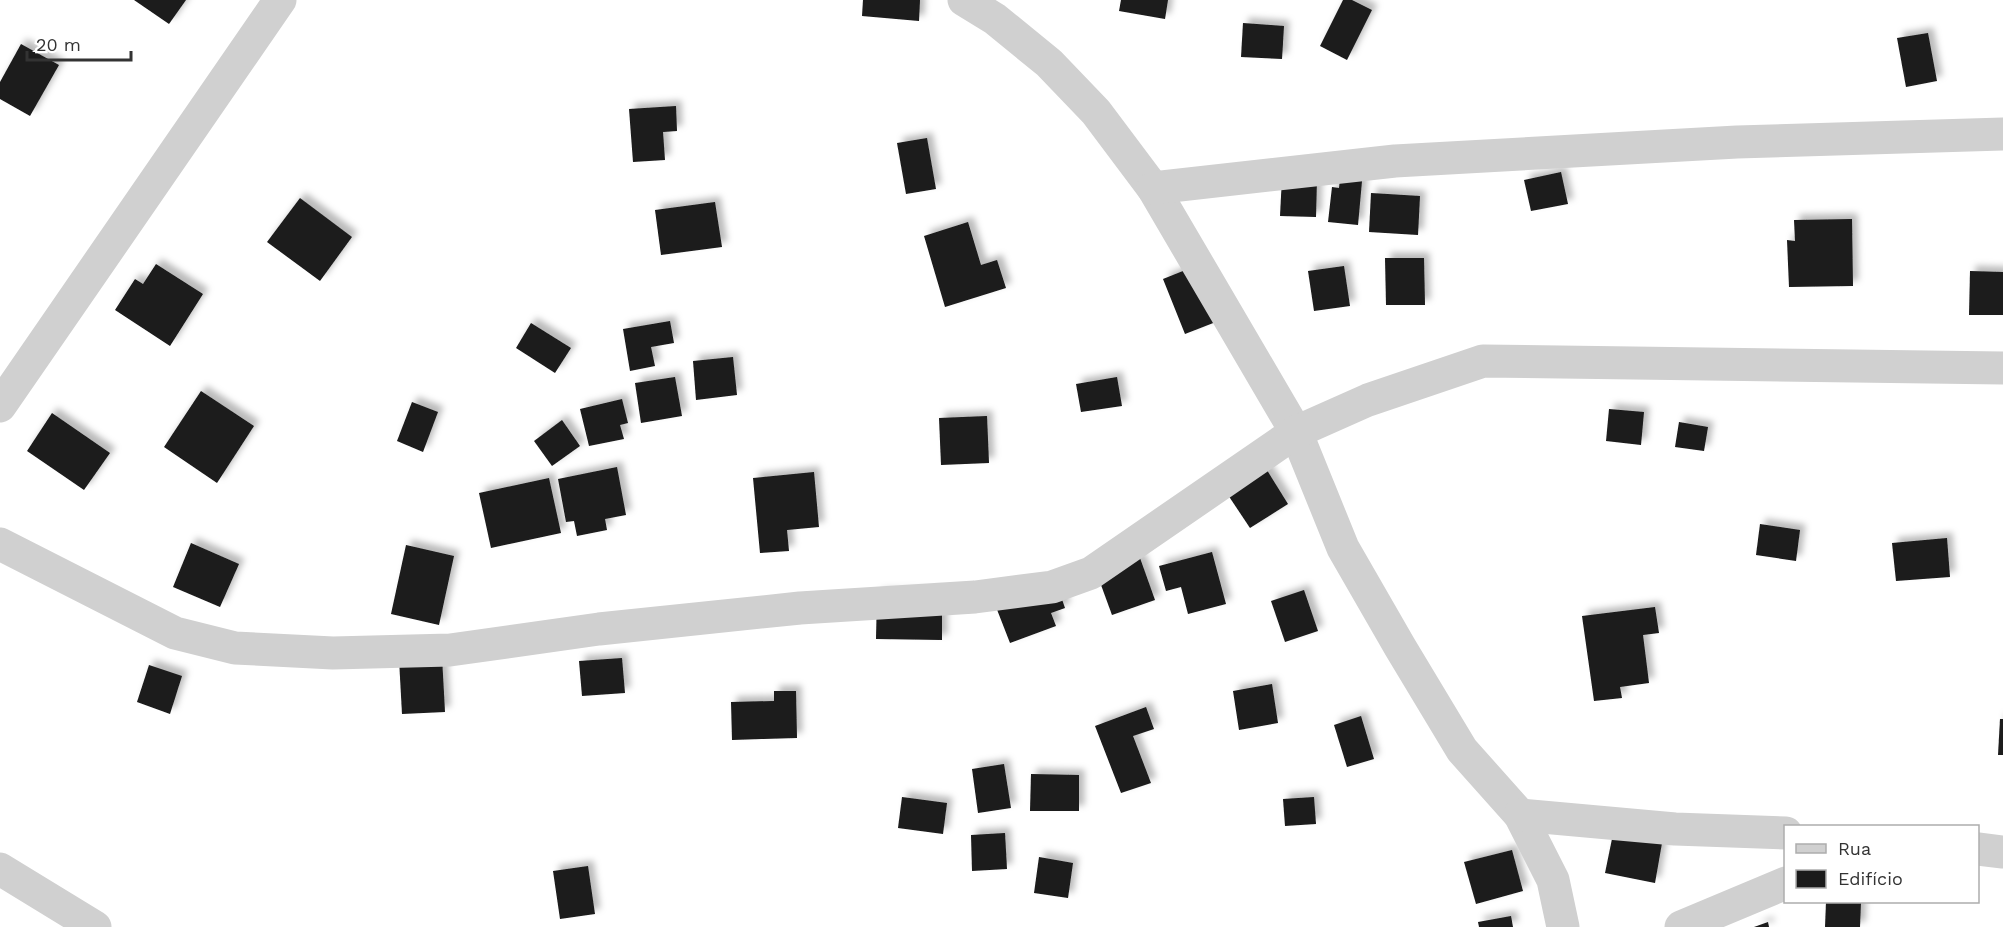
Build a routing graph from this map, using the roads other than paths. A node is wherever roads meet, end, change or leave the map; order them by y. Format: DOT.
graph roads {
  1 [pos="280,0"];
  2 [pos="964,0"];
  3 [pos="2003,134"];
  4 [pos="1153,188"];
  5 [pos="2003,368"];
  6 [pos="0,406"];
  7 [pos="1296,432"];
  8 [pos="0,544"];
  9 [pos="1520,815"];
  10 [pos="1784,833"];
  11 [pos="1979,849"];
  12 [pos="2003,852"];
  13 [pos="0,869"];
  14 [pos="1784,883"];
  15 [pos="96,927"];
  16 [pos="1563,927"];
  17 [pos="1681,927"];
  1 -- 6 [label="street"];
  2 -- 4 [label="street"];
  3 -- 4 [label="street"];
  4 -- 7 [label="street"];
  5 -- 7 [label="street"];
  7 -- 8 [label="street"];
  7 -- 9 [label="street"];
  9 -- 10 [label="street"];
  9 -- 16 [label="street"];
  11 -- 12 [label="street"];
  13 -- 15 [label="street"];
  14 -- 17 [label="street"];
}
